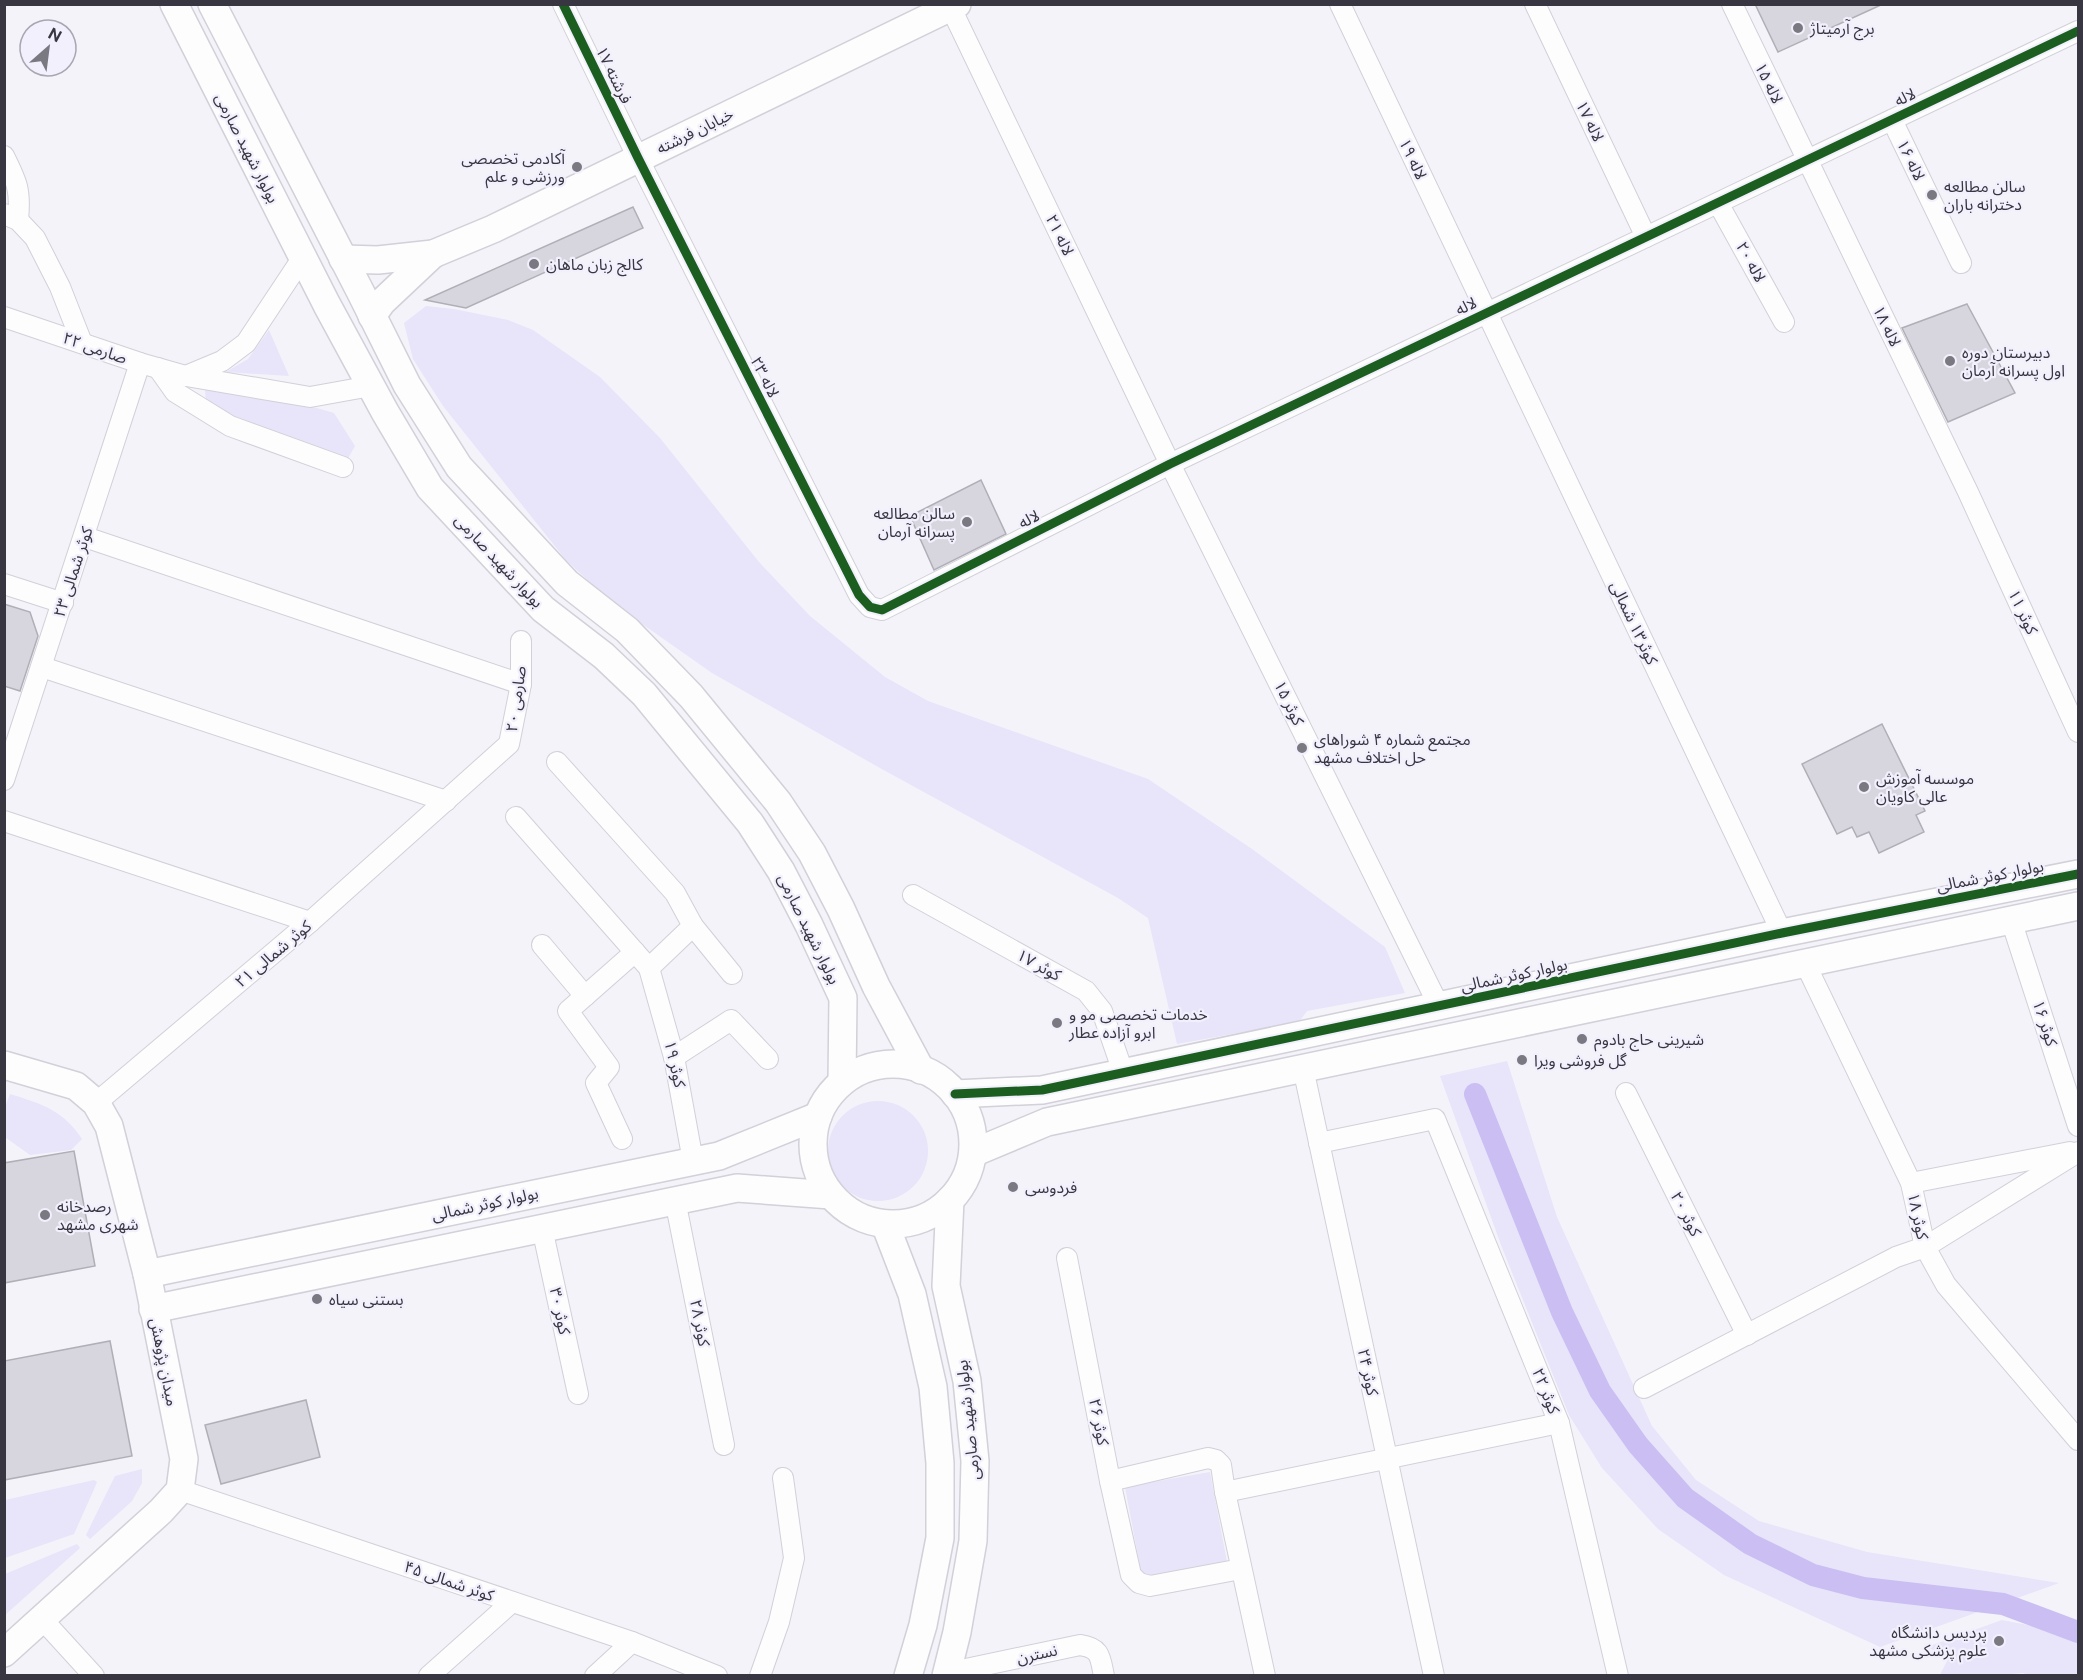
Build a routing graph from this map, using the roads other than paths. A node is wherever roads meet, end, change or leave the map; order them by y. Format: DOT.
graph roads {
  1 [pos="174,4"];
  2 [pos="212,4"];
  3 [pos="563,4"];
  4 [pos="1340,4"];
  5 [pos="1534,4"];
  6 [pos="1732,4"];
  7 [pos="952,5"];
  8 [pos="2079,32"];
  9 [pos="1892,120"];
  10 [pos="4,156"];
  11 [pos="638,158"];
  12 [pos="1807,161"];
  13 [pos="1718,202"];
  14 [pos="11,217"];
  15 [pos="1646,237"];
  16 [pos="433,255"];
  17 [pos="303,257"];
  18 [pos="343,259"];
  19 [pos="1961,264"];
  20 [pos="1487,313"];
  21 [pos="372,315"];
  22 [pos="4,317"];
  23 [pos="1784,322"];
  24 [pos="82,344"];
  25 [pos="149,366"];
  26 [pos="186,376"];
  27 [pos="371,386"];
  28 [pos="1170,464"];
  29 [pos="343,467"];
  30 [pos="1968,492"];
  31 [pos="85,537"];
  32 [pos="4,584"];
  33 [pos="63,603"];
  34 [pos="870,607"];
  35 [pos="521,641"];
  36 [pos="42,667"];
  37 [pos="521,684"];
  38 [pos="2079,732"];
  39 [pos="557,762"];
  40 [pos="4,780"];
  41 [pos="446,801"];
  42 [pos="516,817"];
  43 [pos="4,821"];
  44 [pos="2079,874"];
  45 [pos="914,895"];
  46 [pos="2079,906"];
  47 [pos="2011,920"];
  48 [pos="310,922"];
  49 [pos="693,926"];
  50 [pos="1782,933"];
  51 [pos="542,945"];
  52 [pos="635,952"];
  53 [pos="1805,963"];
  54 [pos="649,968"];
  55 [pos="732,974"];
  56 [pos="585,996"];
  57 [pos="1439,1006"];
  58 [pos="674,1057"];
  59 [pos="768,1059"];
  60 [pos="4,1065"];
  61 [pos="1303,1068"];
  62 [pos="921,1070"];
  63 [pos="1123,1072"];
  64 [pos="842,1082"];
  65 [pos="1626,1093"];
  66 [pos="955,1094"];
  67 [pos="96,1103"];
  68 [pos="818,1116"];
  69 [pos="2079,1126"];
  70 [pos="622,1139"];
  71 [pos="1319,1143"];
  72 [pos="2079,1151"];
  73 [pos="973,1153"];
  74 [pos="693,1161"];
  75 [pos="1911,1183"];
  76 [pos="831,1195"];
  77 [pos="675,1200"];
  78 [pos="950,1200"];
  79 [pos="885,1224"];
  80 [pos="542,1228"];
  81 [pos="1925,1247"];
  82 [pos="1067,1258"];
  83 [pos="147,1274"];
  84 [pos="153,1309"];
  85 [pos="1747,1335"];
  86 [pos="1644,1388"];
  87 [pos="578,1394"];
  88 [pos="1558,1423"];
  89 [pos="2079,1440"];
  90 [pos="724,1445"];
  91 [pos="1387,1459"];
  92 [pos="783,1478"];
  93 [pos="1110,1480"];
  94 [pos="180,1490"];
  95 [pos="1225,1492"];
  96 [pos="1241,1569"];
  97 [pos="512,1602"];
  98 [pos="42,1619"];
  99 [pos="632,1642"];
  100 [pos="4,1653"];
  101 [pos="946,1674"];
  102 [pos="94,1676"];
  103 [pos="429,1676"];
  104 [pos="595,1676"];
  105 [pos="717,1676"];
  106 [pos="760,1676"];
  107 [pos="908,1676"];
  108 [pos="1104,1676"];
  109 [pos="1265,1676"];
  110 [pos="1434,1676"];
  111 [pos="1618,1676"];
  1 -- 17 [label="street, بولوار شهید صارمی"];
  2 -- 18 [label="street, بولوار شهید صارمی"];
  3 -- 11 [label="street, فرشته ۱۷"];
  4 -- 20 [label="street, لاله ۱۹"];
  5 -- 15 [label="street, لاله ۱۷"];
  6 -- 12 [label="street, لاله ۱۵"];
  7 -- 11 [label="street, خیابان فرشته"];
  7 -- 28 [label="street, لاله ۲۱"];
  8 -- 9 [label="street, لاله"];
  9 -- 12 [label="street, لاله"];
  9 -- 19 [label="street, لاله ۱۶"];
  10 -- 14 [label="street"];
  11 -- 16 [label="street, خیابان فرشته"];
  11 -- 34 [label="street, لاله ۲۳"];
  12 -- 13 [label="street, لاله"];
  12 -- 30 [label="street, لاله ۱۸"];
  13 -- 15 [label="street, لاله"];
  13 -- 23 [label="street, لاله ۲۰"];
  14 -- 24 [label="street"];
  15 -- 20 [label="street, لاله"];
  16 -- 18 [label="street, خیابان فرشته"];
  16 -- 21 [label="street, خیابان فرشته"];
  17 -- 26 [label="street"];
  17 -- 27 [label="street, بولوار شهید صارمی"];
  18 -- 21 [label="street, بولوار شهید صارمی"];
  20 -- 28 [label="street, لاله"];
  20 -- 50 [label="street, کوثر۱۳ شمالی"];
  21 -- 62 [label="street, بولوار شهید صارمی"];
  22 -- 24 [label="street, صارمی ۲۲"];
  24 -- 25 [label="street, صارمی ۲۲"];
  25 -- 26 [label="street, صارمی ۲۲"];
  25 -- 29 [label="street"];
  25 -- 31 [label="street, کوثر شمالی ۲۳"];
  26 -- 27 [label="street, صارمی ۲۲"];
  27 -- 64 [label="street, بولوار شهید صارمی"];
  28 -- 34 [label="street, لاله"];
  28 -- 57 [label="street, کوثر ۱۵"];
  30 -- 38 [label="street, کوثر ۱۱"];
  31 -- 33 [label="street, کوثر شمالی ۲۳"];
  31 -- 37 [label="street"];
  32 -- 33 [label="street"];
  33 -- 36 [label="street, کوثر شمالی ۲۳"];
  35 -- 37 [label="street, صارمی ۲۰"];
  36 -- 40 [label="street, کوثر شمالی ۲۳"];
  36 -- 41 [label="street"];
  37 -- 41 [label="street, صارمی ۲۰"];
  39 -- 49 [label="street"];
  41 -- 48 [label="street, کوثر شمالی ۲۱"];
  42 -- 52 [label="street"];
  43 -- 48 [label="street"];
  44 -- 50 [label="street, بولوار کوثر شمالی"];
  45 -- 63 [label="street, کوثر ۱۷"];
  46 -- 47 [label="street"];
  47 -- 53 [label="street"];
  47 -- 69 [label="street, کوثر ۱۶"];
  48 -- 67 [label="street, کوثر شمالی ۲۱"];
  49 -- 54 [label="street"];
  49 -- 55 [label="street"];
  50 -- 57 [label="street, بولوار کوثر شمالی"];
  51 -- 56 [label="street"];
  52 -- 54 [label="street"];
  52 -- 56 [label="street"];
  53 -- 61 [label="street"];
  53 -- 75 [label="street, کوثر ۱۸"];
  54 -- 58 [label="street, کوثر ۱۹"];
  56 -- 70 [label="street"];
  57 -- 63 [label="street, بولوار کوثر شمالی"];
  58 -- 59 [label="street"];
  58 -- 74 [label="street, کوثر ۱۹"];
  60 -- 67 [label="street, میدان پژوهش"];
  61 -- 71 [label="street, کوثر ۲۴"];
  61 -- 73 [label="street"];
  62 -- 64 [label="street"];
  62 -- 66 [label="street"];
  63 -- 66 [label="street, بولوار کوثر شمالی"];
  64 -- 68 [label="street"];
  65 -- 85 [label="street, کوثر ۲۰"];
  66 -- 73 [label="street"];
  67 -- 83 [label="street, میدان پژوهش"];
  68 -- 74 [label="street, بولوار کوثر شمالی"];
  68 -- 76 [label="street"];
  71 -- 88 [label="street, کوثر ۲۲"];
  71 -- 91 [label="street, کوثر ۲۴"];
  72 -- 75 [label="street"];
  72 -- 81 [label="street"];
  73 -- 78 [label="street"];
  74 -- 83 [label="street, بولوار کوثر شمالی"];
  75 -- 81 [label="street, کوثر ۱۸"];
  76 -- 77 [label="street"];
  76 -- 79 [label="street"];
  77 -- 80 [label="street"];
  77 -- 90 [label="street, کوثر ۲۸"];
  78 -- 79 [label="street"];
  78 -- 101 [label="street, بولوار شهید صارمی"];
  79 -- 107 [label="street, بولوار شهید صارمی"];
  80 -- 84 [label="street"];
  80 -- 87 [label="street, کوثر ۳۰"];
  81 -- 85 [label="street"];
  81 -- 89 [label="street, کوثر ۱۸"];
  82 -- 93 [label="street, کوثر ۲۶"];
  83 -- 84 [label="street, میدان پژوهش"];
  84 -- 94 [label="street, میدان پژوهش"];
  85 -- 86 [label="street"];
  88 -- 91 [label="street"];
  88 -- 111 [label="street, کوثر ۲۲"];
  91 -- 95 [label="street"];
  91 -- 110 [label="street, کوثر ۲۴"];
  92 -- 106 [label="street"];
  93 -- 95 [label="street"];
  93 -- 96 [label="street, کوثر ۲۶"];
  94 -- 97 [label="street, کوثر شمالی ۴۵"];
  94 -- 98 [label="street"];
  95 -- 96 [label="street"];
  96 -- 109 [label="street"];
  97 -- 99 [label="street, کوثر شمالی ۴۵"];
  97 -- 103 [label="street"];
  98 -- 100 [label="street"];
  98 -- 102 [label="street"];
  99 -- 104 [label="street"];
  99 -- 105 [label="street, کوثر شمالی ۴۵"];
  101 -- 108 [label="street, نسترن"];
}
